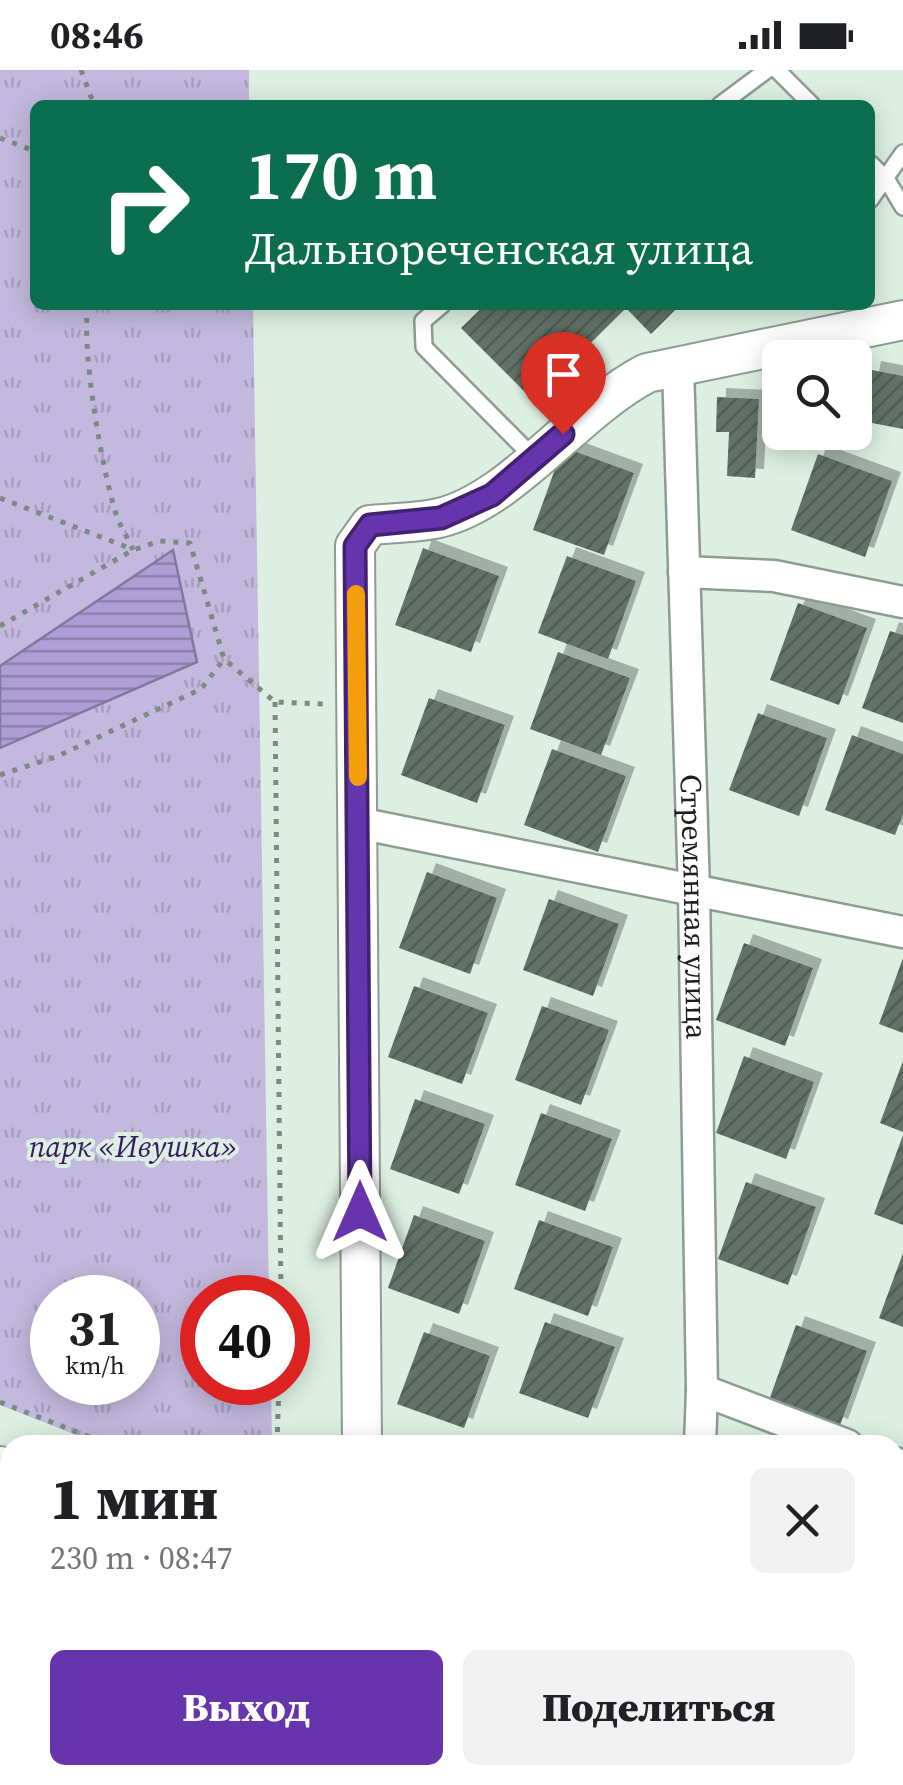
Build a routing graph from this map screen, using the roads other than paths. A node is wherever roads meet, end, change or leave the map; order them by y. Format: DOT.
graph roads {
  1 [pos="767,70"];
  2 [pos="778,70"];
  3 [pos="727,100"];
  4 [pos="807,100"];
  5 [pos="903,153"];
  6 [pos="875,168"];
  7 [pos="887,180"];
  8 [pos="875,194"];
  9 [pos="903,207"];
  10 [pos="436,310"];
  11 [pos="903,320"];
  12 [pos="678,367"];
  13 [pos="534,458"];
  14 [pos="684,572"];
  15 [pos="903,602"];
  16 [pos="358,824"];
  17 [pos="694,891"];
  18 [pos="903,932"];
  19 [pos="702,1390"];
  20 [pos="362,1435"];
  21 [pos="700,1435"];
  22 [pos="821,1435"];
  1 -- 3 [label="lane"];
  2 -- 4 [label="lane"];
  5 -- 7 [label="lane"];
  6 -- 7 [label="lane"];
  7 -- 8 [label="lane"];
  7 -- 9 [label="lane"];
  10 -- 13 [label="lane"];
  11 -- 12 [label="street"];
  12 -- 13 [label="street"];
  12 -- 14 [label="street, Стремянная улица"];
  13 -- 16 [label="street"];
  14 -- 15 [label="street"];
  14 -- 17 [label="street, Стремянная улица"];
  16 -- 17 [label="street"];
  16 -- 20 [label="street"];
  17 -- 18 [label="street"];
  17 -- 19 [label="street, Стремянная улица"];
  19 -- 21 [label="street, Стремянная улица"];
  19 -- 22 [label="street"];
}
